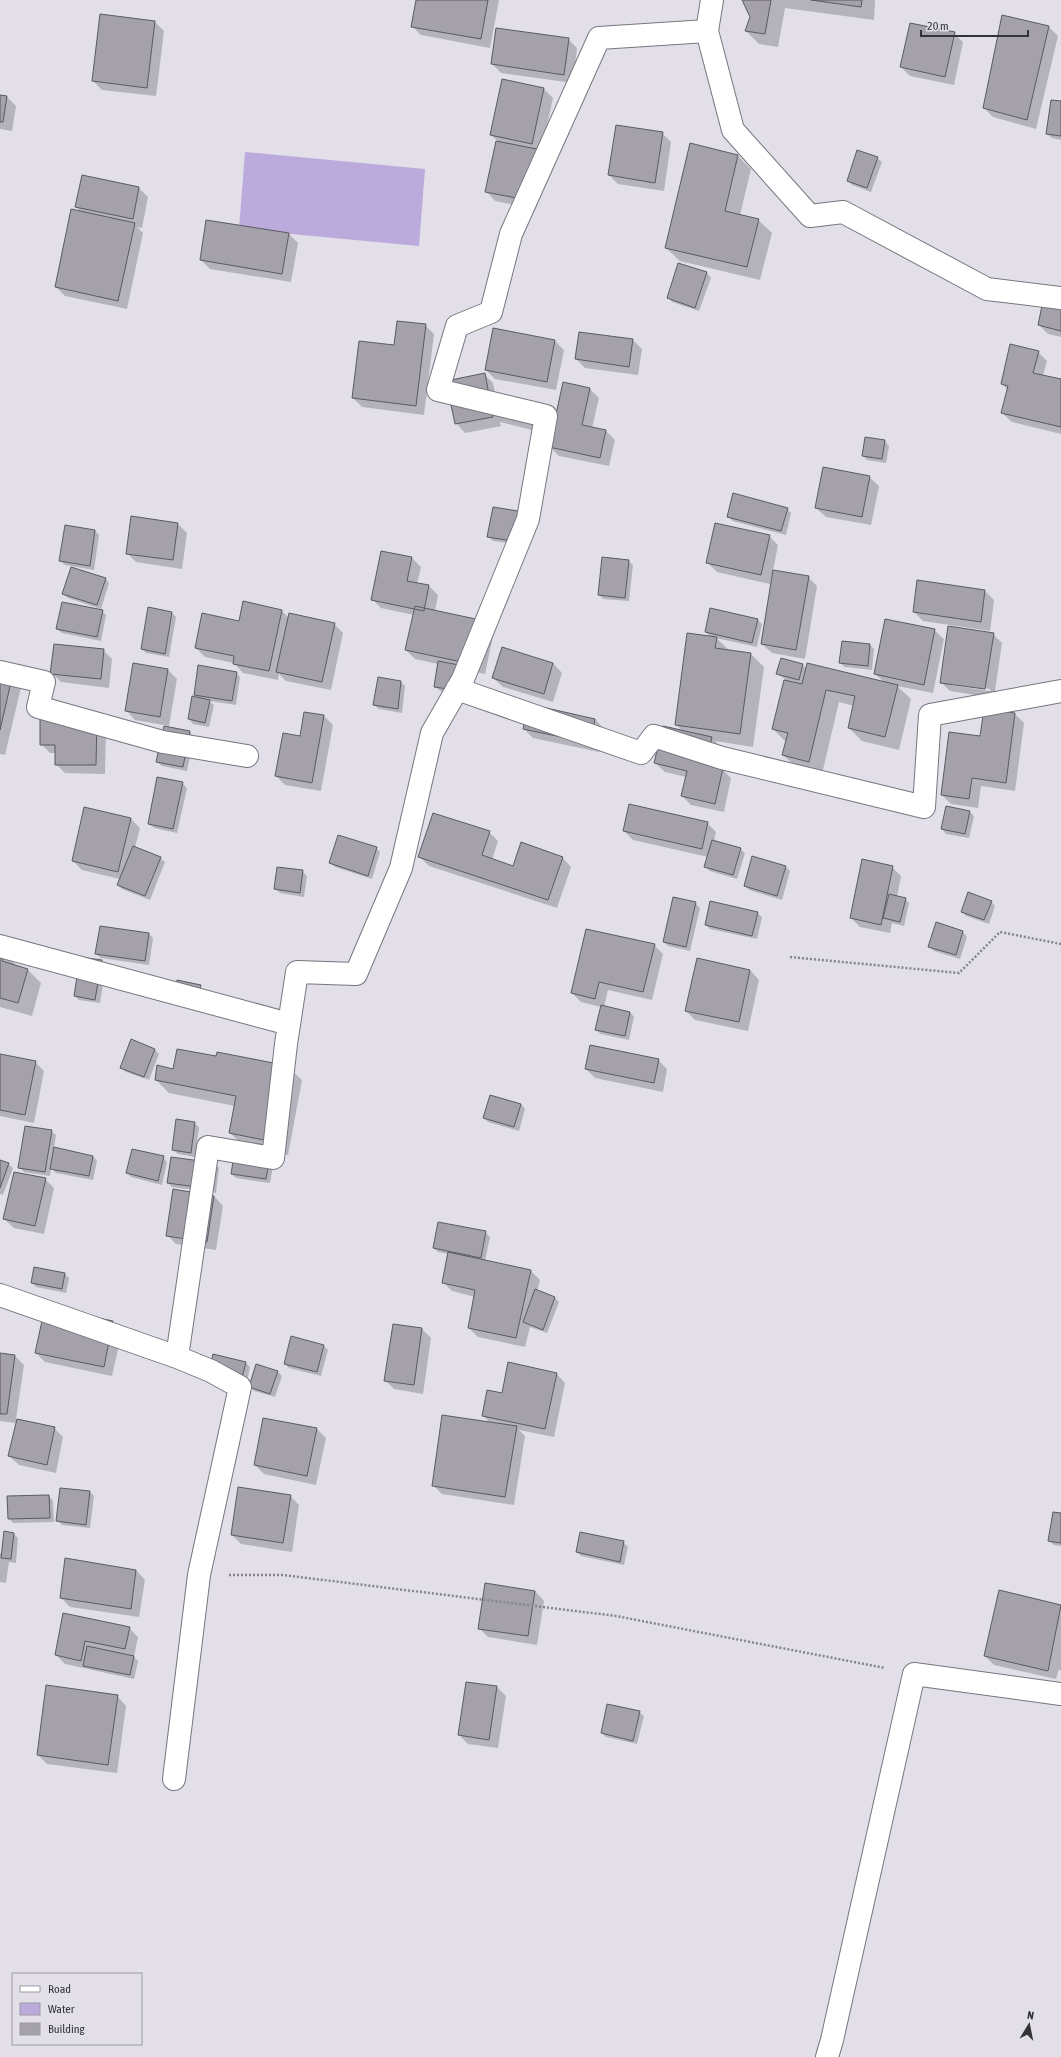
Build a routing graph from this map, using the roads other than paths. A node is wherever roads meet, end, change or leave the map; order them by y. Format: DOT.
graph roads {
  1 [pos="712,0"];
  2 [pos="707,31"];
  3 [pos="1061,298"];
  4 [pos="0,672"];
  5 [pos="457,689"];
  6 [pos="1061,691"];
  7 [pos="247,756"];
  8 [pos="0,946"];
  9 [pos="289,1024"];
  10 [pos="0,1295"];
  11 [pos="177,1357"];
  12 [pos="1061,1694"];
  13 [pos="174,1779"];
  14 [pos="827,2057"];
  1 -- 2 [label="street"];
  2 -- 3 [label="street"];
  2 -- 5 [label="street"];
  4 -- 7 [label="street"];
  5 -- 6 [label="street"];
  5 -- 9 [label="street"];
  8 -- 9 [label="street"];
  9 -- 11 [label="street"];
  10 -- 11 [label="street"];
  11 -- 13 [label="street"];
  12 -- 14 [label="street"];
}
